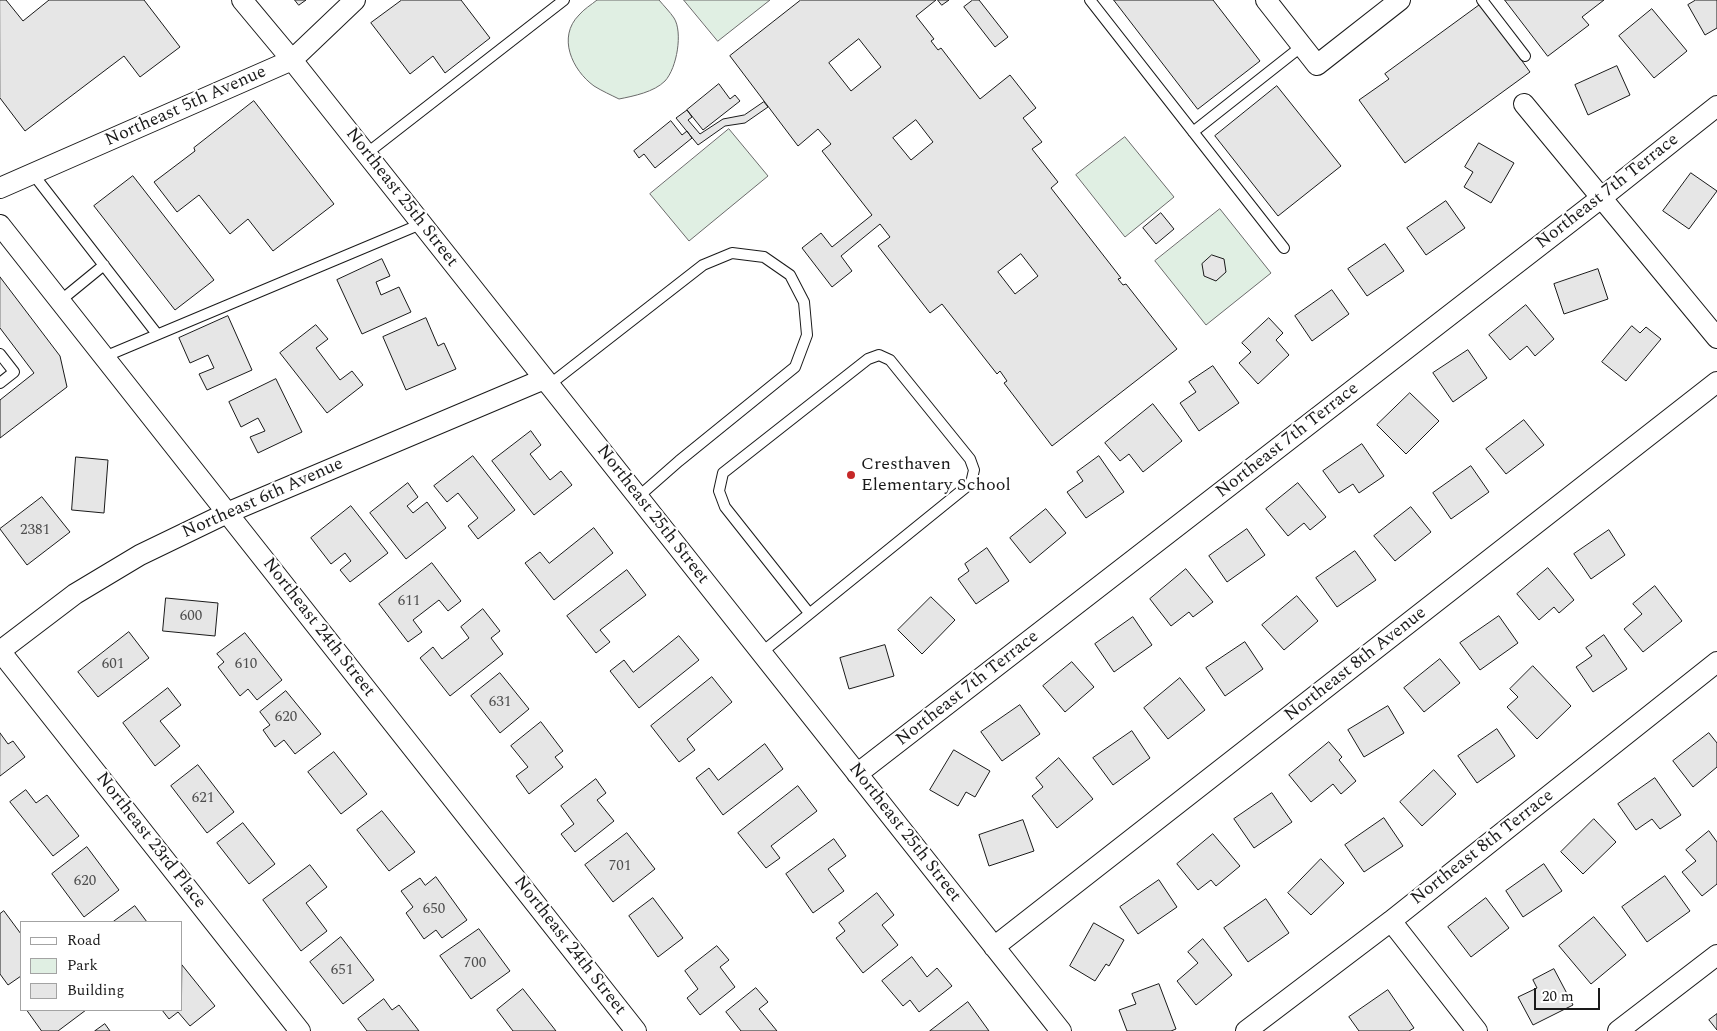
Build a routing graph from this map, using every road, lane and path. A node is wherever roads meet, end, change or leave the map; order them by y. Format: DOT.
graph roads {
  1 [pos="242,0"];
  2 [pos="356,0"];
  3 [pos="564,0"];
  4 [pos="1090,0"];
  5 [pos="1266,0"];
  6 [pos="1400,0"];
  7 [pos="1482,0"];
  8 [pos="1302,46"];
  9 [pos="1525,56"];
  10 [pos="292,60"];
  11 [pos="1524,104"];
  12 [pos="1717,106"];
  13 [pos="1194,132"];
  14 [pos="366,154"];
  15 [pos="33,174"];
  16 [pos="0,188"];
  17 [pos="1601,198"];
  18 [pos="422,224"];
  19 [pos="0,225"];
  20 [pos="1284,248"];
  21 [pos="104,265"];
  22 [pos="60,301"];
  23 [pos="157,334"];
  24 [pos="1717,338"];
  25 [pos="0,354"];
  26 [pos="104,357"];
  27 [pos="547,382"];
  28 [pos="1717,382"];
  29 [pos="0,383"];
  30 [pos="638,497"];
  31 [pos="227,513"];
  32 [pos="809,614"];
  33 [pos="0,651"];
  34 [pos="761,653"];
  35 [pos="1717,662"];
  36 [pos="857,774"];
  37 [pos="1391,921"];
  38 [pos="994,947"];
  39 [pos="1717,955"];
  40 [pos="300,1031"];
  41 [pos="636,1031"];
  42 [pos="1061,1031"];
  43 [pos="1246,1031"];
  44 [pos="1477,1031"];
  45 [pos="1618,1031"];
  1 -- 10 [label="street, Northeast 25th Street"];
  2 -- 10 [label="street, Northeast 5th Avenue"];
  3 -- 14 [label="lane"];
  4 -- 13 [label="lane"];
  5 -- 8 [label="street"];
  6 -- 8 [label="street"];
  7 -- 9 [label="lane"];
  8 -- 13 [label="lane"];
  10 -- 14 [label="street, Northeast 25th Street"];
  10 -- 15 [label="street, Northeast 5th Avenue"];
  11 -- 17 [label="street"];
  12 -- 17 [label="street, Northeast 7th Terrace"];
  13 -- 20 [label="lane"];
  14 -- 18 [label="street, Northeast 25th Street"];
  15 -- 16 [label="street, Northeast 5th Avenue"];
  15 -- 21 [label="lane"];
  17 -- 24 [label="street"];
  17 -- 36 [label="street, Northeast 7th Terrace"];
  18 -- 23 [label="lane"];
  18 -- 27 [label="street, Northeast 25th Street"];
  19 -- 22 [label="street, Northeast 24th Street"];
  21 -- 22 [label="lane"];
  21 -- 23 [label="lane"];
  22 -- 26 [label="street, Northeast 24th Street"];
  23 -- 26 [label="lane"];
  25 -- 29 [label="lane"];
  26 -- 31 [label="street, Northeast 24th Street"];
  27 -- 30 [label="street, Northeast 25th Street"];
  27 -- 30 [label="lane"];
  27 -- 31 [label="street, Northeast 6th Avenue"];
  28 -- 38 [label="street, Northeast 8th Avenue"];
  30 -- 34 [label="street, Northeast 25th Street"];
  31 -- 33 [label="street, Northeast 6th Avenue"];
  31 -- 41 [label="street, Northeast 24th Street"];
  32 -- 32 [label="lane"];
  32 -- 34 [label="lane"];
  33 -- 40 [label="street, Northeast 23rd Place"];
  34 -- 36 [label="street, Northeast 25th Street"];
  35 -- 37 [label="street, Northeast 8th Terrace"];
  36 -- 38 [label="street, Northeast 25th Street"];
  37 -- 43 [label="street, Northeast 8th Terrace"];
  37 -- 44 [label="street"];
  38 -- 42 [label="street, Northeast 25th Street"];
  39 -- 45 [label="street"];
}
